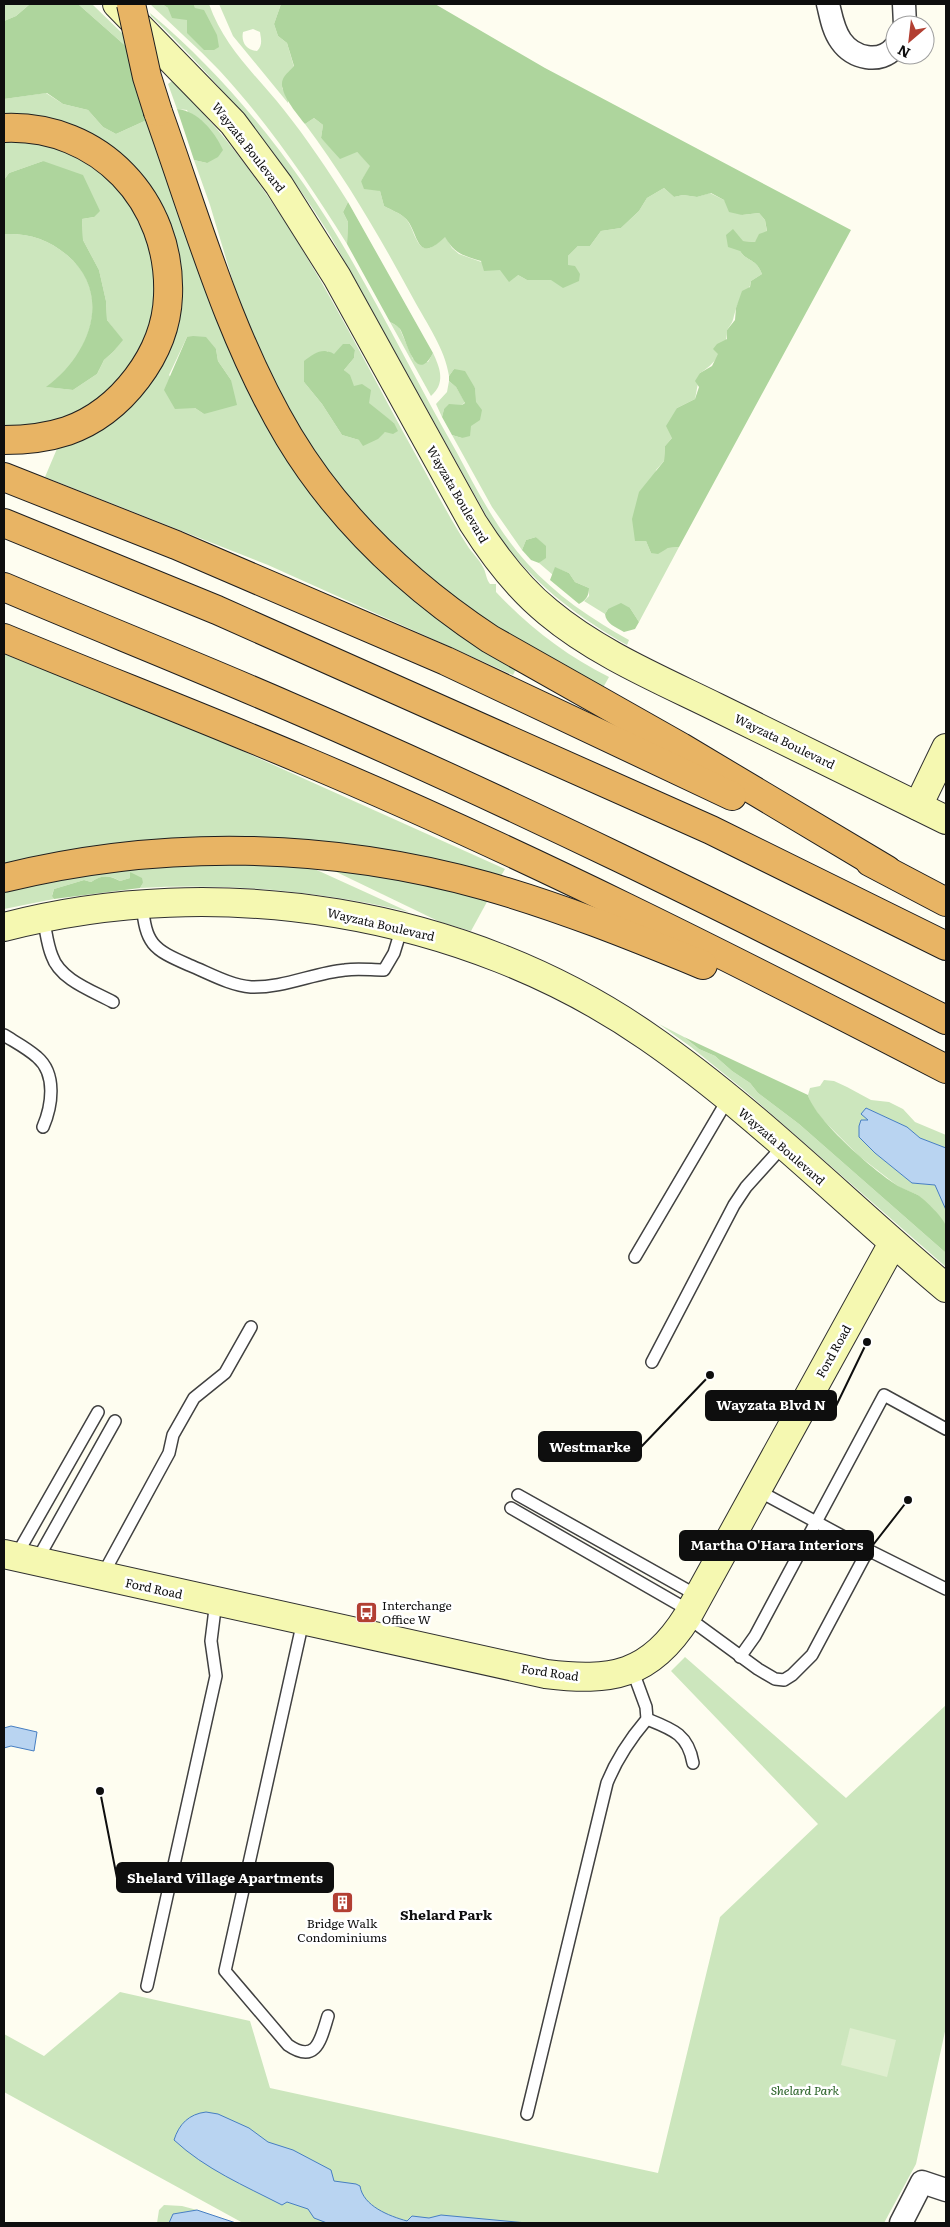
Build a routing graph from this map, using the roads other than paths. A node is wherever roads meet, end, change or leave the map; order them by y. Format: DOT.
graph roads {
  1 [pos="117,4"];
  2 [pos="131,4"];
  3 [pos="828,4"];
  4 [pos="885,55"];
  5 [pos="4,128"];
  6 [pos="4,440"];
  7 [pos="4,476"];
  8 [pos="4,522"];
  9 [pos="4,587"];
  10 [pos="4,638"];
  11 [pos="946,748"];
  12 [pos="918,806"];
  13 [pos="946,820"];
  14 [pos="887,870"];
  15 [pos="4,878"];
  16 [pos="946,902"];
  17 [pos="142,904"];
  18 [pos="43,918"];
  19 [pos="4,927"];
  20 [pos="402,927"];
  21 [pos="946,946"];
  22 [pos="114,1002"];
  23 [pos="946,1020"];
  24 [pos="4,1036"];
  25 [pos="946,1069"];
  26 [pos="946,1077"];
  27 [pos="728,1099"];
  28 [pos="42,1127"];
  29 [pos="783,1146"];
  30 [pos="893,1242"];
  31 [pos="635,1257"];
  32 [pos="946,1288"];
  33 [pos="251,1327"];
  34 [pos="652,1362"];
  35 [pos="98,1412"];
  36 [pos="114,1421"];
  37 [pos="946,1428"];
  38 [pos="757,1490"];
  39 [pos="518,1495"];
  40 [pos="511,1508"];
  41 [pos="817,1523"];
  42 [pos="868,1550"];
  43 [pos="19,1558"];
  44 [pos="102,1576"];
  45 [pos="946,1590"];
  46 [pos="216,1601"];
  47 [pos="692,1608"];
  48 [pos="303,1621"];
  49 [pos="740,1657"];
  50 [pos="632,1669"];
  51 [pos="648,1719"];
  52 [pos="693,1763"];
  53 [pos="146,1986"];
  54 [pos="328,2016"];
  55 [pos="527,2114"];
  56 [pos="946,2190"];
  57 [pos="901,2223"];
  1 -- 12 [label="street, Wayzata Boulevard"];
  2 -- 14 [label="highway, bridge"];
  3 -- 4 [label="street"];
  5 -- 6 [label="highway"];
  7 -- 14 [label="highway"];
  8 -- 21 [label="highway"];
  9 -- 23 [label="highway"];
  10 -- 25 [label="highway"];
  11 -- 12 [label="street"];
  12 -- 13 [label="street, Wayzata Boulevard"];
  14 -- 16 [label="highway"];
  15 -- 26 [label="highway"];
  17 -- 18 [label="street, Wayzata Boulevard"];
  17 -- 20 [label="street, Wayzata Boulevard"];
  17 -- 20 [label="lane"];
  18 -- 19 [label="street, Wayzata Boulevard"];
  18 -- 22 [label="lane"];
  20 -- 27 [label="street, Wayzata Boulevard"];
  24 -- 28 [label="lane"];
  27 -- 29 [label="street, Wayzata Boulevard"];
  27 -- 31 [label="lane"];
  29 -- 30 [label="street, Wayzata Boulevard"];
  29 -- 34 [label="lane"];
  30 -- 32 [label="street, Wayzata Boulevard"];
  30 -- 38 [label="street, Ford Road"];
  33 -- 44 [label="lane"];
  35 -- 43 [label="lane"];
  36 -- 43 [label="lane"];
  37 -- 41 [label="lane"];
  38 -- 41 [label="lane"];
  38 -- 47 [label="street, Ford Road"];
  39 -- 47 [label="lane"];
  40 -- 47 [label="lane"];
  41 -- 42 [label="lane"];
  41 -- 49 [label="lane"];
  42 -- 45 [label="lane"];
  42 -- 49 [label="lane"];
  43 -- 44 [label="street, Ford Road"];
  44 -- 46 [label="street, Ford Road"];
  46 -- 48 [label="street, Ford Road"];
  46 -- 53 [label="lane"];
  47 -- 49 [label="lane"];
  47 -- 50 [label="street, Ford Road"];
  48 -- 50 [label="street, Ford Road"];
  48 -- 54 [label="lane"];
  50 -- 51 [label="lane"];
  51 -- 52 [label="lane"];
  51 -- 55 [label="lane"];
  56 -- 57 [label="street"];
}
